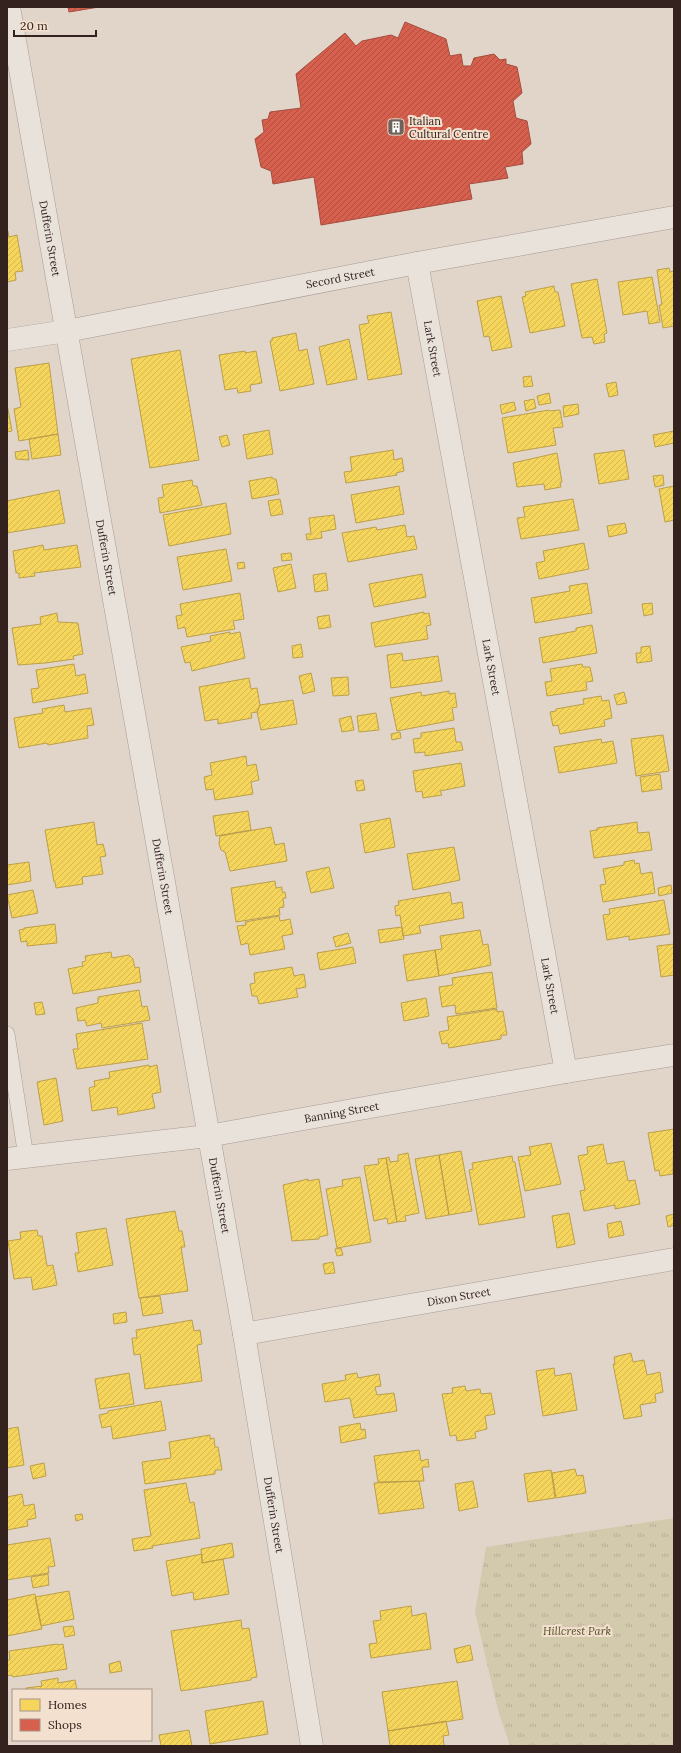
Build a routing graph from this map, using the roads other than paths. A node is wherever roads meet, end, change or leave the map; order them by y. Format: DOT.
graph roads {
  1 [pos="9,7"];
  2 [pos="674,217"];
  3 [pos="416,263"];
  4 [pos="68,331"];
  5 [pos="7,340"];
  6 [pos="7,1034"];
  7 [pos="674,1055"];
  8 [pos="566,1072"];
  9 [pos="208,1136"];
  10 [pos="17,1158"];
  11 [pos="674,1259"];
  12 [pos="244,1334"];
  13 [pos="312,1746"];
  1 -- 4 [label="street, Dufferin Street"];
  2 -- 3 [label="street, Secord Street"];
  3 -- 4 [label="street, Secord Street"];
  3 -- 8 [label="street, Lark Street"];
  4 -- 5 [label="street, Secord Street"];
  4 -- 9 [label="street, Dufferin Street"];
  6 -- 10 [label="lane"];
  7 -- 8 [label="street, Banning Street"];
  8 -- 9 [label="street, Banning Street"];
  9 -- 10 [label="street, Banning Street"];
  9 -- 12 [label="street, Dufferin Street"];
  11 -- 12 [label="street, Dixon Street"];
  12 -- 13 [label="street, Dufferin Street"];
}
